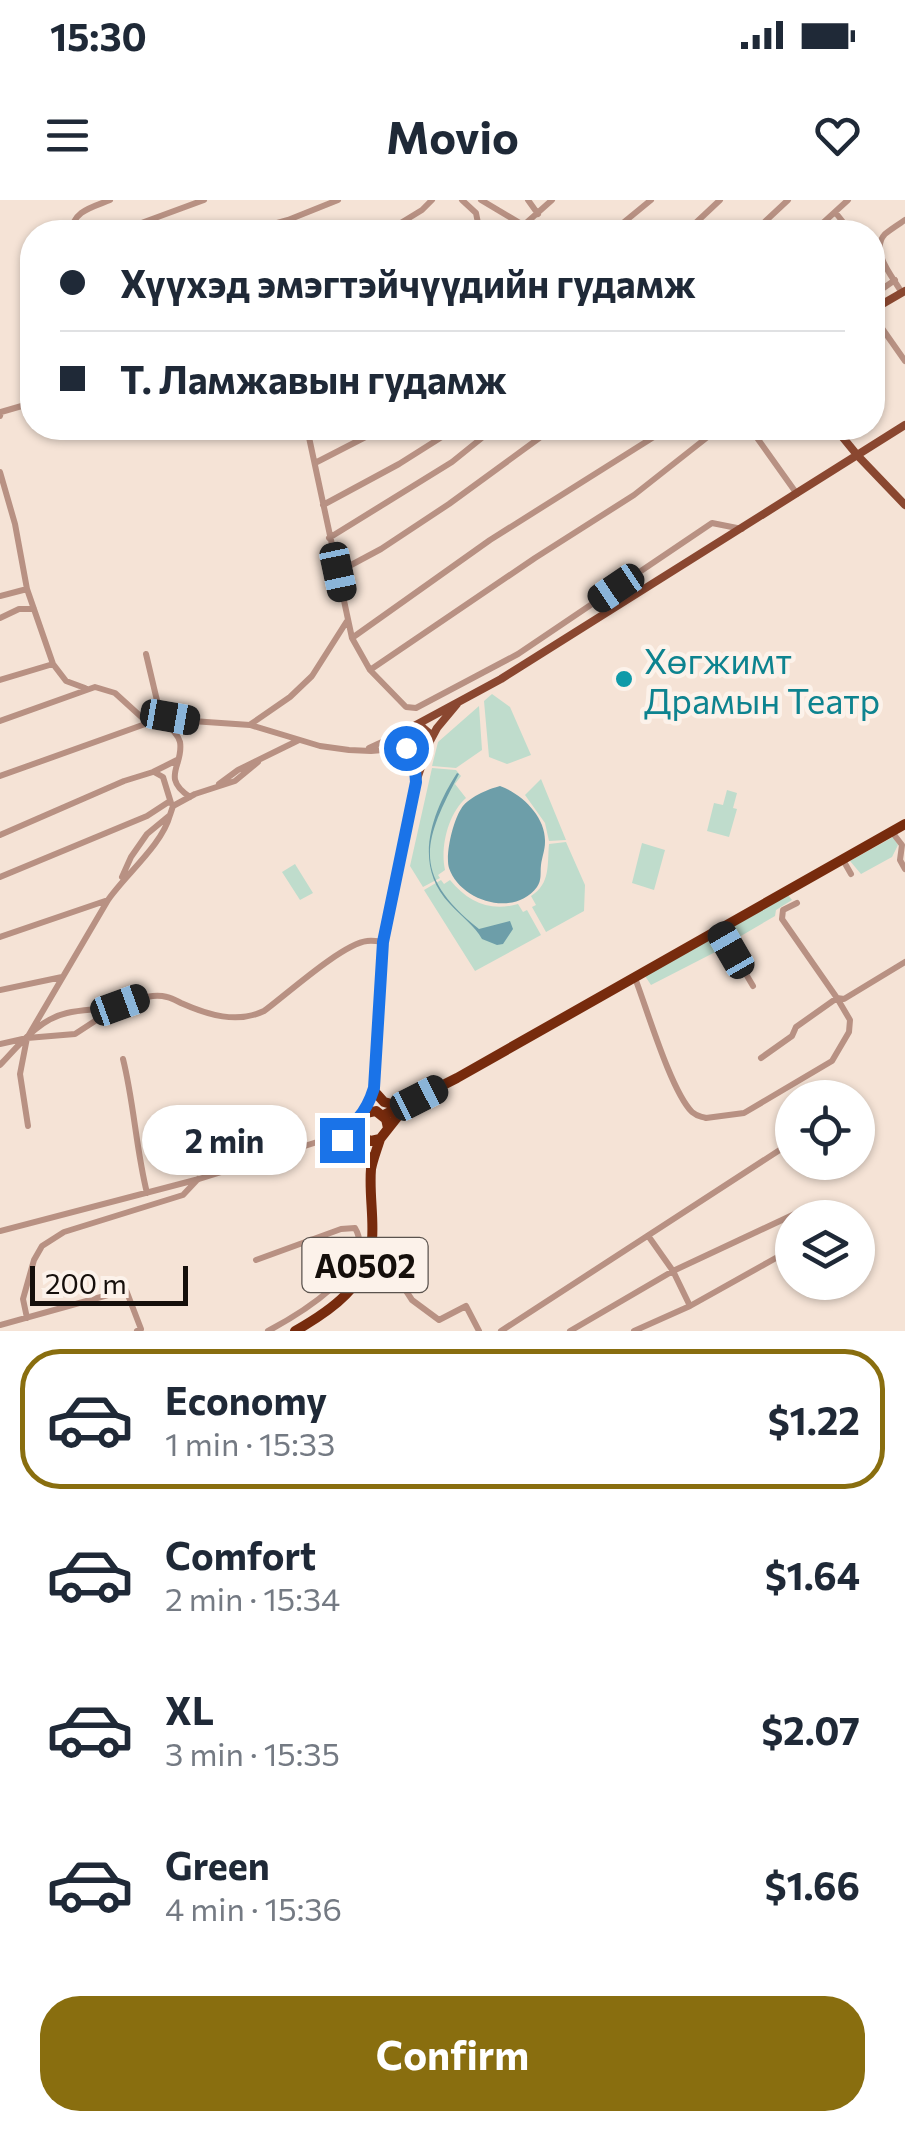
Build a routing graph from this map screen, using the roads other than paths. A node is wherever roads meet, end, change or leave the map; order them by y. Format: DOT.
graph roads {
  1 [pos="110,200"];
  2 [pos="204,200"];
  3 [pos="338,200"];
  4 [pos="432,200"];
  5 [pos="462,200"];
  6 [pos="481,200"];
  7 [pos="528,200"];
  8 [pos="552,200"];
  9 [pos="651,200"];
  10 [pos="720,200"];
  11 [pos="788,200"];
  12 [pos="848,200"];
  13 [pos="835,212"];
  14 [pos="538,214"];
  15 [pos="74,220"];
  16 [pos="150,220"];
  17 [pos="288,220"];
  18 [pos="406,220"];
  19 [pos="477,220"];
  20 [pos="517,220"];
  21 [pos="531,220"];
  22 [pos="627,220"];
  23 [pos="699,220"];
  24 [pos="767,220"];
  25 [pos="826,220"];
  26 [pos="841,220"];
  27 [pos="885,265"];
  28 [pos="894,280"];
  29 [pos="885,287"];
  30 [pos="904,292"];
  31 [pos="885,331"];
  32 [pos="905,361"];
  33 [pos="310,440"];
  34 [pos="360,440"];
  35 [pos="437,440"];
  36 [pos="478,440"];
  37 [pos="533,440"];
  38 [pos="649,440"];
  39 [pos="704,440"];
  40 [pos="759,440"];
  41 [pos="845,440"];
  42 [pos="882,440"];
  43 [pos="858,456"];
  44 [pos="315,463"];
  45 [pos="0,472"];
  46 [pos="797,494"];
  47 [pos="323,505"];
  48 [pos="905,505"];
  49 [pos="742,529"];
  50 [pos="330,538"];
  51 [pos="338,572"];
  52 [pos="27,589"];
  53 [pos="0,596"];
  54 [pos="34,609"];
  55 [pos="0,618"];
  56 [pos="348,620"];
  57 [pos="352,638"];
  58 [pos="146,654"];
  59 [pos="53,664"];
  60 [pos="370,670"];
  61 [pos="471,679"];
  62 [pos="0,680"];
  63 [pos="86,689"];
  64 [pos="479,690"];
  65 [pos="460,700"];
  66 [pos="0,721"];
  67 [pos="163,721"];
  68 [pos="192,721"];
  69 [pos="148,723"];
  70 [pos="250,725"];
  71 [pos="410,728"];
  72 [pos="299,740"];
  73 [pos="428,744"];
  74 [pos="386,748"];
  75 [pos="408,749"];
  76 [pos="358,750"];
  77 [pos="177,760"];
  78 [pos="413,762"];
  79 [pos="153,772"];
  80 [pos="0,776"];
  81 [pos="416,782"];
  82 [pos="171,784"];
  83 [pos="190,796"];
  84 [pos="171,807"];
  85 [pos="905,824"];
  86 [pos="891,831"];
  87 [pos="0,836"];
  88 [pos="904,845"];
  89 [pos="843,860"];
  90 [pos="905,868"];
  91 [pos="851,874"];
  92 [pos="0,878"];
  93 [pos="790,889"];
  94 [pos="108,900"];
  95 [pos="719,929"];
  96 [pos="0,937"];
  97 [pos="383,942"];
  98 [pos="905,962"];
  99 [pos="64,977"];
  100 [pos="634,977"];
  101 [pos="753,986"];
  102 [pos="0,990"];
  103 [pos="837,998"];
  104 [pos="120,1005"];
  105 [pos="27,1038"];
  106 [pos="0,1044"];
  107 [pos="761,1058"];
  108 [pos="123,1059"];
  109 [pos="0,1065"];
  110 [pos="374,1090"];
  111 [pos="405,1104"];
  112 [pos="382,1114"];
  113 [pos="361,1117"];
  114 [pos="28,1126"];
  115 [pos="388,1128"];
  116 [pos="333,1138"];
  117 [pos="365,1139"];
  118 [pos="380,1139"];
  119 [pos="775,1153"];
  120 [pos="370,1162"];
  121 [pos="199,1178"];
  122 [pos="147,1193"];
  123 [pos="775,1223"];
  124 [pos="0,1231"];
  125 [pos="649,1237"];
  126 [pos="372,1239"];
  127 [pos="775,1258"];
  128 [pos="256,1260"];
  129 [pos="672,1272"];
  130 [pos="690,1306"];
  131 [pos="27,1318"];
  132 [pos="0,1326"];
  133 [pos="137,1331"];
  134 [pos="268,1331"];
  135 [pos="294,1331"];
  136 [pos="479,1331"];
  137 [pos="501,1331"];
  138 [pos="570,1331"];
  139 [pos="634,1331"];
  1 -- 15 [label="street"];
  2 -- 16 [label="street"];
  3 -- 17 [label="street"];
  4 -- 18 [label="street"];
  5 -- 19 [label="street"];
  6 -- 20 [label="street"];
  7 -- 14 [label="street"];
  8 -- 14 [label="street"];
  9 -- 22 [label="street"];
  10 -- 23 [label="street"];
  11 -- 24 [label="street"];
  12 -- 13 [label="street"];
  13 -- 25 [label="street"];
  13 -- 26 [label="street"];
  14 -- 21 [label="street"];
  27 -- 28 [label="street"];
  28 -- 29 [label="street"];
  28 -- 30 [label="street"];
  31 -- 32 [label="street"];
  33 -- 44 [label="street"];
  34 -- 44 [label="street"];
  35 -- 47 [label="street"];
  36 -- 50 [label="street"];
  37 -- 51 [label="street"];
  38 -- 57 [label="street"];
  39 -- 60 [label="street"];
  40 -- 46 [label="street"];
  41 -- 43 [label="main road"];
  42 -- 43 [label="main road"];
  43 -- 46 [label="main road"];
  43 -- 48 [label="main road"];
  44 -- 47 [label="street"];
  45 -- 52 [label="street"];
  46 -- 49 [label="main road"];
  47 -- 50 [label="street"];
  49 -- 61 [label="street"];
  49 -- 64 [label="main road"];
  50 -- 51 [label="street"];
  51 -- 56 [label="street"];
  52 -- 53 [label="street"];
  52 -- 54 [label="street"];
  54 -- 55 [label="street"];
  54 -- 59 [label="street"];
  56 -- 57 [label="street"];
  56 -- 70 [label="street"];
  57 -- 60 [label="street"];
  58 -- 68 [label="street"];
  59 -- 62 [label="street"];
  59 -- 63 [label="street"];
  60 -- 61 [label="street"];
  61 -- 64 [label="street"];
  63 -- 66 [label="street"];
  63 -- 69 [label="street"];
  64 -- 65 [label="main road"];
  65 -- 71 [label="main road"];
  65 -- 73 [label="main road"];
  67 -- 68 [label="street"];
  67 -- 69 [label="street"];
  67 -- 77 [label="street"];
  68 -- 70 [label="street"];
  69 -- 80 [label="street"];
  70 -- 72 [label="street"];
  71 -- 73 [label="main road"];
  71 -- 75 [label="main road"];
  71 -- 76 [label="street"];
  72 -- 76 [label="street"];
  72 -- 83 [label="street"];
  73 -- 75 [label="main road"];
  73 -- 81 [label="main road"];
  74 -- 75 [label="street"];
  74 -- 76 [label="street"];
  74 -- 78 [label="main road"];
  75 -- 78 [label="main road"];
  77 -- 79 [label="street"];
  77 -- 82 [label="street"];
  78 -- 81 [label="main road"];
  79 -- 82 [label="street"];
  79 -- 87 [label="street"];
  81 -- 97 [label="main road"];
  82 -- 83 [label="street"];
  82 -- 84 [label="street"];
  83 -- 84 [label="street"];
  84 -- 92 [label="street"];
  84 -- 94 [label="street"];
  85 -- 86 [label="highway"];
  86 -- 88 [label="street"];
  86 -- 89 [label="highway"];
  88 -- 90 [label="street"];
  89 -- 91 [label="street"];
  89 -- 93 [label="highway"];
  93 -- 95 [label="highway"];
  93 -- 103 [label="street"];
  94 -- 96 [label="street"];
  94 -- 99 [label="street"];
  95 -- 100 [label="highway"];
  95 -- 101 [label="street"];
  97 -- 104 [label="street"];
  97 -- 110 [label="main road"];
  98 -- 103 [label="street"];
  99 -- 102 [label="street"];
  99 -- 105 [label="street"];
  100 -- 103 [label="street"];
  100 -- 111 [label="highway"];
  103 -- 107 [label="street"];
  104 -- 105 [label="street"];
  104 -- 105 [label="street"];
  105 -- 106 [label="street"];
  105 -- 109 [label="street"];
  105 -- 114 [label="street"];
  108 -- 122 [label="street"];
  110 -- 111 [label="highway"];
  110 -- 112 [label="main road"];
  110 -- 113 [label="main road"];
  111 -- 112 [label="highway"];
  111 -- 115 [label="highway"];
  112 -- 113 [label="highway"];
  112 -- 115 [label="highway"];
  113 -- 116 [label="street"];
  113 -- 117 [label="highway, A0502"];
  115 -- 118 [label="highway, A0502"];
  116 -- 117 [label="street"];
  116 -- 120 [label="highway"];
  116 -- 121 [label="street"];
  117 -- 118 [label="highway"];
  117 -- 120 [label="highway, A0502"];
  118 -- 120 [label="highway, A0502"];
  119 -- 125 [label="street"];
  120 -- 126 [label="highway, A0502"];
  121 -- 122 [label="street"];
  121 -- 131 [label="street"];
  122 -- 124 [label="street"];
  123 -- 129 [label="street"];
  125 -- 129 [label="street"];
  125 -- 137 [label="street"];
  126 -- 135 [label="highway, A0502"];
  126 -- 136 [label="street"];
  127 -- 130 [label="street"];
  128 -- 134 [label="street"];
  129 -- 130 [label="street"];
  129 -- 138 [label="street"];
  130 -- 139 [label="street"];
  131 -- 132 [label="street"];
  131 -- 133 [label="street"];
}
